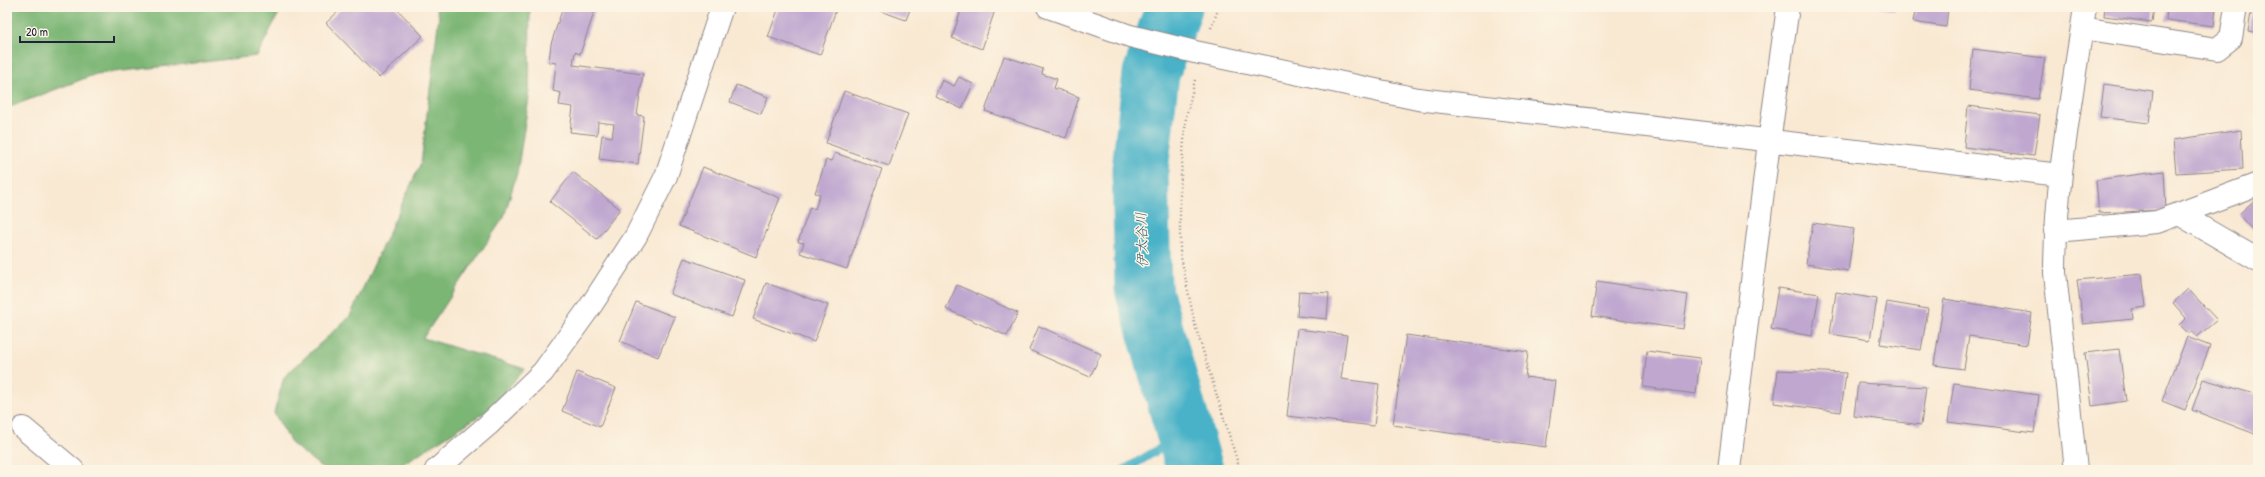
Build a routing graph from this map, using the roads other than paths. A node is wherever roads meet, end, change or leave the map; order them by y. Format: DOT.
graph roads {
  1 [pos="722,7"];
  2 [pos="1048,7"];
  3 [pos="1788,7"];
  4 [pos="2085,7"];
  5 [pos="2236,7"];
  6 [pos="2082,28"];
  7 [pos="1769,142"];
  8 [pos="2060,175"];
  9 [pos="2258,184"];
  10 [pos="2179,214"];
  11 [pos="2056,231"];
  12 [pos="2256,261"];
  13 [pos="23,428"];
  14 [pos="73,470"];
  15 [pos="436,470"];
  16 [pos="1729,470"];
  17 [pos="2076,470"];
  1 -- 15 [label="street"];
  2 -- 7 [label="street"];
  3 -- 7 [label="street"];
  4 -- 6 [label="street"];
  5 -- 6 [label="street"];
  6 -- 8 [label="street"];
  7 -- 8 [label="street"];
  7 -- 16 [label="street"];
  8 -- 11 [label="street"];
  9 -- 10 [label="street"];
  10 -- 11 [label="street"];
  10 -- 12 [label="street"];
  11 -- 17 [label="street"];
  13 -- 14 [label="street"];
}
